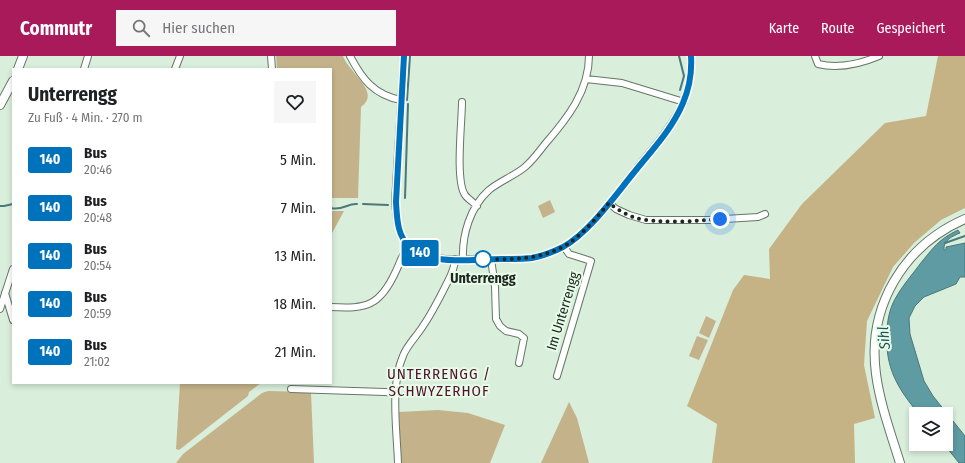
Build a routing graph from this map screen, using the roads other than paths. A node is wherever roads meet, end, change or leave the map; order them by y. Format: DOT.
graph roads {
  1 [pos="23,56"];
  2 [pos="88,56"];
  3 [pos="180,56"];
  4 [pos="271,56"];
  5 [pos="350,56"];
  6 [pos="404,56"];
  7 [pos="589,56"];
  8 [pos="691,56"];
  9 [pos="815,56"];
  10 [pos="879,56"];
  11 [pos="18,68"];
  12 [pos="84,68"];
  13 [pos="176,68"];
  14 [pos="272,68"];
  15 [pos="586,79"];
  16 [pos="12,83"];
  17 [pos="400,100"];
  18 [pos="462,102"];
  19 [pos="684,102"];
  20 [pos="0,105"];
  21 [pos="609,203"];
  22 [pos="477,206"];
  23 [pos="765,214"];
  24 [pos="965,219"];
  25 [pos="410,246"];
  26 [pos="564,246"];
  27 [pos="463,259"];
  28 [pos="491,259"];
  29 [pos="455,260"];
  30 [pos="12,272"];
  31 [pos="5,293"];
  32 [pos="332,307"];
  33 [pos="0,309"];
  34 [pos="12,317"];
  35 [pos="519,363"];
  36 [pos="557,376"];
  37 [pos="291,389"];
  38 [pos="396,393"];
  39 [pos="398,463"];
  40 [pos="900,463"];
  1 -- 11 [label="main road"];
  2 -- 12 [label="street"];
  3 -- 13 [label="street"];
  4 -- 14 [label="street"];
  5 -- 17 [label="street"];
  6 -- 17 [label="street"];
  7 -- 15 [label="street"];
  8 -- 19 [label="street"];
  9 -- 10 [label="street"];
  15 -- 19 [label="street"];
  15 -- 22 [label="street"];
  16 -- 20 [label="main road"];
  17 -- 25 [label="street"];
  18 -- 22 [label="street"];
  19 -- 21 [label="street"];
  21 -- 23 [label="street"];
  21 -- 26 [label="street"];
  22 -- 27 [label="street"];
  24 -- 40 [label="main road"];
  25 -- 29 [label="street"];
  25 -- 32 [label="street"];
  26 -- 28 [label="street"];
  26 -- 36 [label="street, Im Unterrengg"];
  27 -- 28 [label="street"];
  27 -- 29 [label="street"];
  28 -- 35 [label="street"];
  29 -- 38 [label="street"];
  30 -- 31 [label="street"];
  31 -- 33 [label="street"];
  31 -- 34 [label="street"];
  37 -- 38 [label="street"];
  38 -- 39 [label="street"];
}
